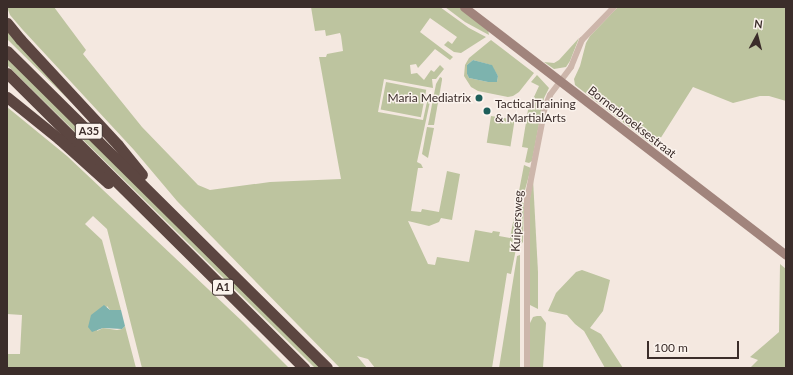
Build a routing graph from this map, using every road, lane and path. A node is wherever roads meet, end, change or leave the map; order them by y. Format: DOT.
graph roads {
  1 [pos="464,7"];
  2 [pos="614,7"];
  3 [pos="7,23"];
  4 [pos="7,51"];
  5 [pos="7,72"];
  6 [pos="560,81"];
  7 [pos="7,97"];
  8 [pos="141,206"];
  9 [pos="171,212"];
  10 [pos="786,255"];
  11 [pos="304,368"];
  12 [pos="328,368"];
  13 [pos="527,368"];
  1 -- 6 [label="main road, Bornerbroeksestraat"];
  2 -- 6 [label="street, Kuipersweg"];
  3 -- 9 [label="highway, A1"];
  4 -- 9 [label="highway, A35"];
  5 -- 8 [label="highway, A35"];
  6 -- 10 [label="main road, Bornerbroeksestraat"];
  6 -- 13 [label="street, Kuipersweg"];
  7 -- 8 [label="highway, A1"];
  8 -- 11 [label="highway, A1"];
  9 -- 12 [label="highway, A1"];
}
